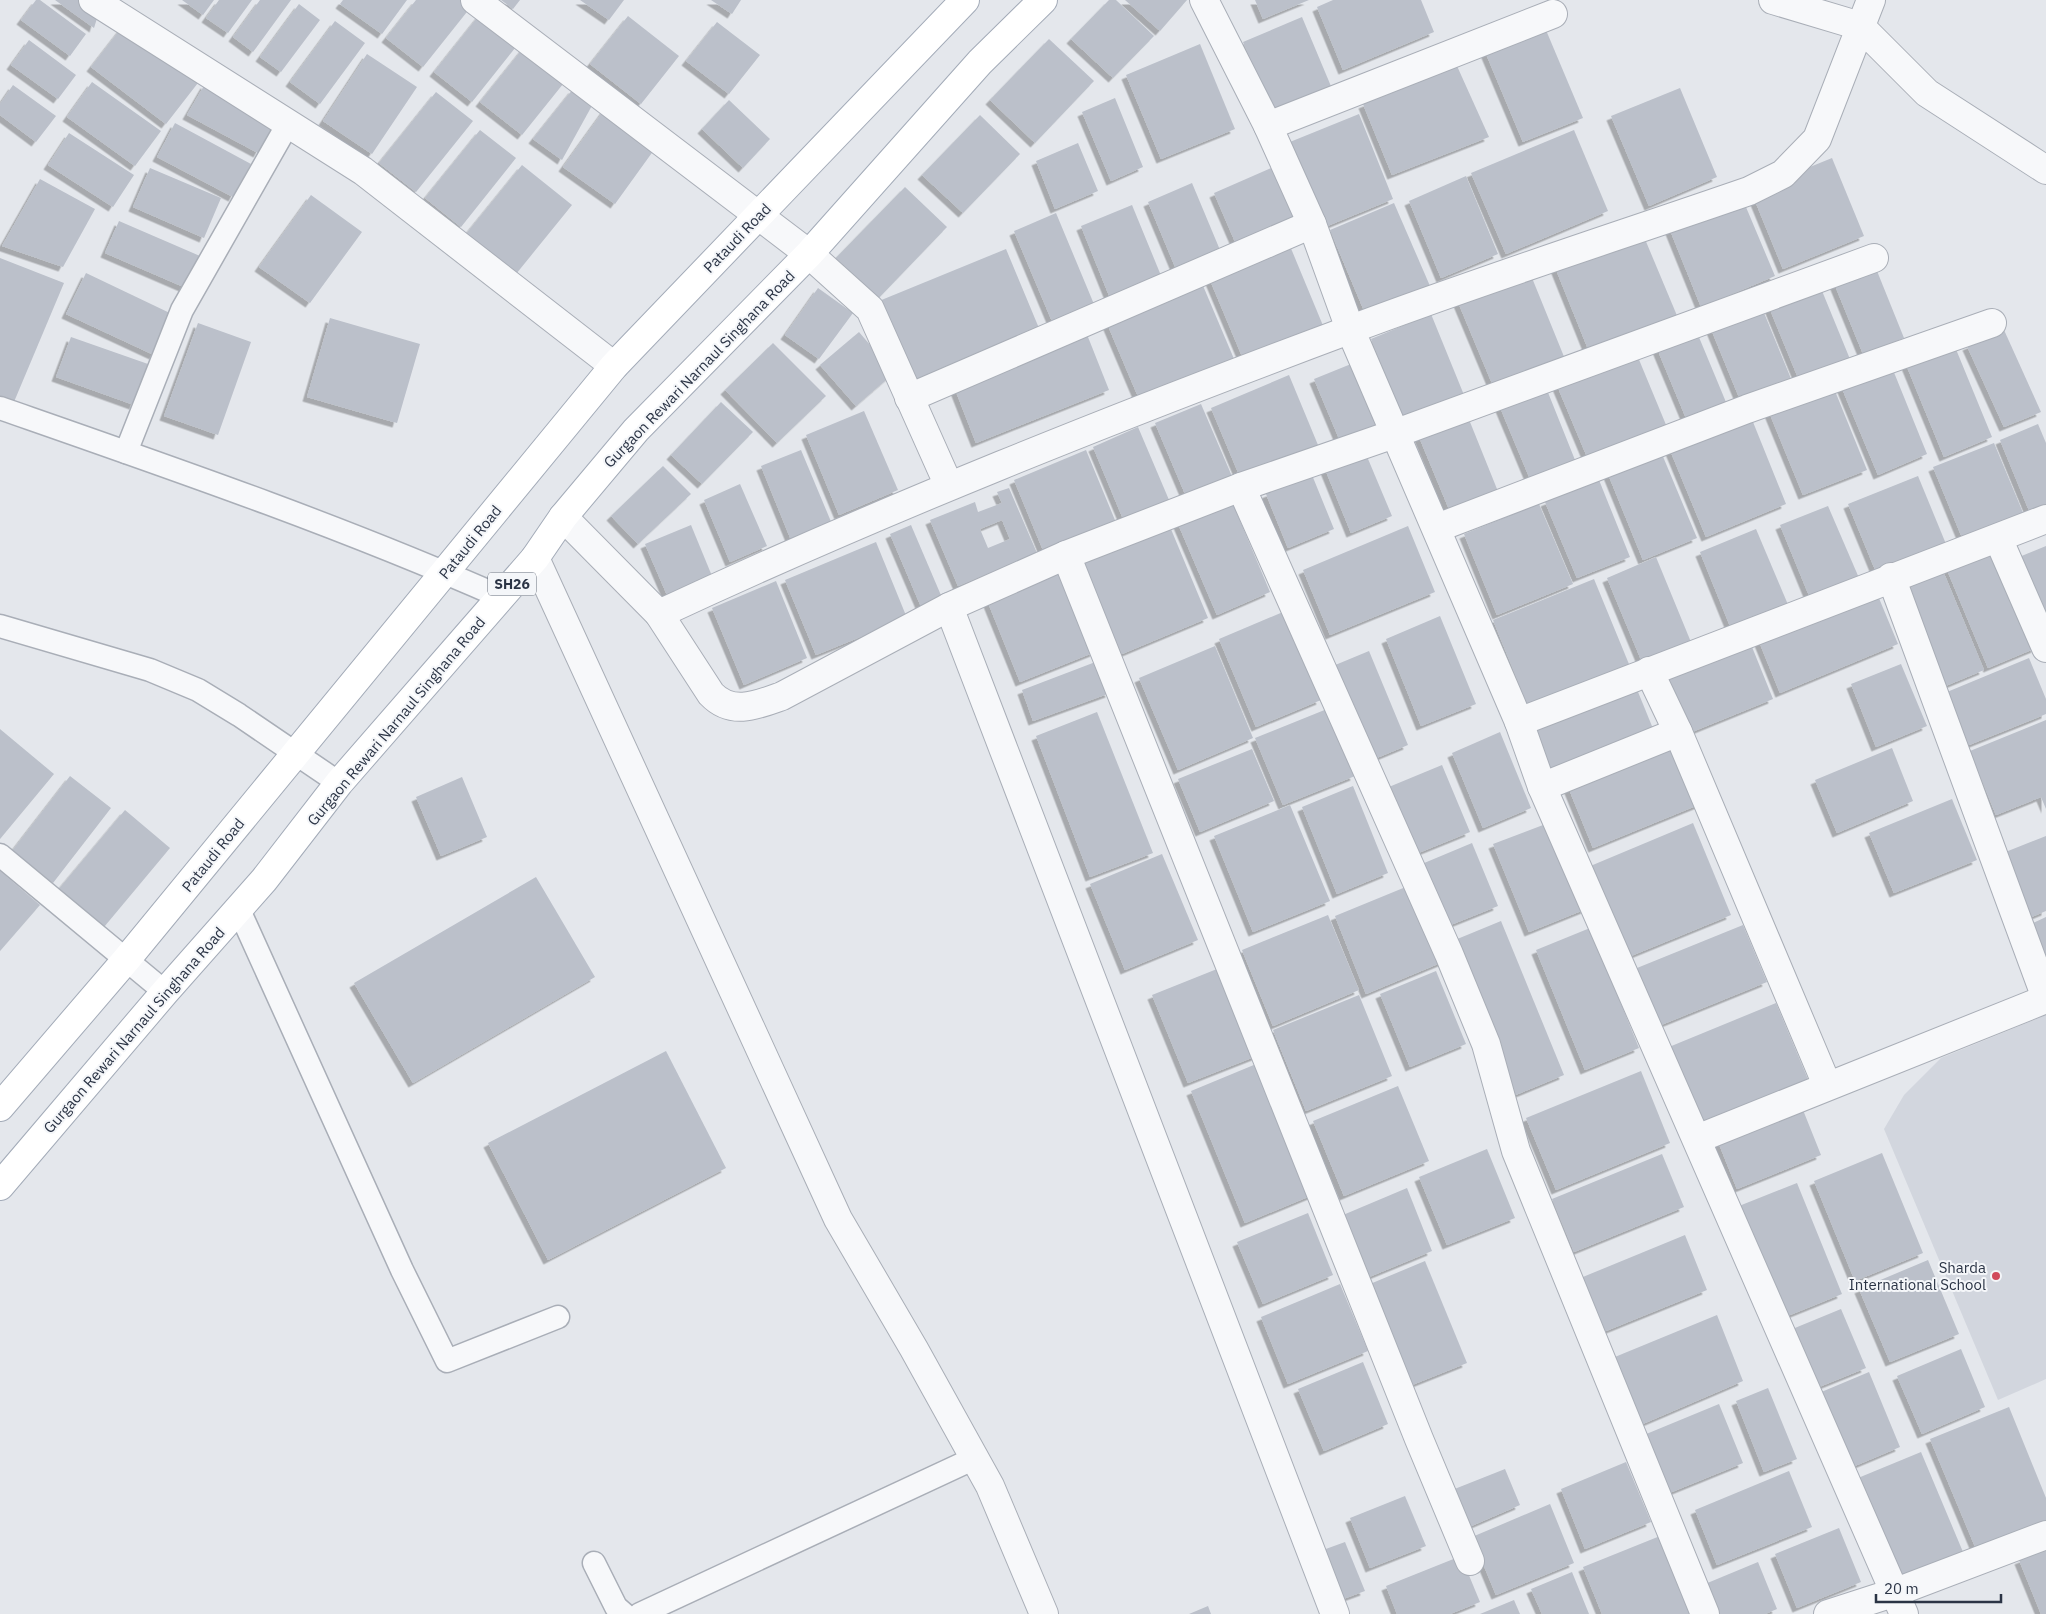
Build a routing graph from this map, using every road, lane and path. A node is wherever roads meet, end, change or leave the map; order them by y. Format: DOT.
graph roads {
  1 [pos="93,0"];
  2 [pos="475,0"];
  3 [pos="966,0"];
  4 [pos="1043,0"];
  5 [pos="1204,0"];
  6 [pos="1772,0"];
  7 [pos="1871,0"];
  8 [pos="1553,14"];
  9 [pos="1860,26"];
  10 [pos="289,122"];
  11 [pos="1268,126"];
  12 [pos="2046,170"];
  13 [pos="759,216"];
  14 [pos="1312,224"];
  15 [pos="809,254"];
  16 [pos="1874,258"];
  17 [pos="1992,323"];
  18 [pos="1350,329"];
  19 [pos="614,366"];
  20 [pos="909,398"];
  21 [pos="0,408"];
  22 [pos="1394,434"];
  23 [pos="126,452"];
  24 [pos="950,486"];
  25 [pos="1241,486"];
  26 [pos="563,517"];
  27 [pos="2046,519"];
  28 [pos="1438,528"];
  29 [pos="1998,538"];
  30 [pos="1066,555"];
  31 [pos="535,558"];
  32 [pos="445,572"];
  33 [pos="1891,577"];
  34 [pos="501,597"];
  35 [pos="949,608"];
  36 [pos="658,614"];
  37 [pos="0,626"];
  38 [pos="2046,648"];
  39 [pos="1649,671"];
  40 [pos="1519,722"];
  41 [pos="1678,732"];
  42 [pos="296,754"];
  43 [pos="339,783"];
  44 [pos="1542,787"];
  45 [pos="0,855"];
  46 [pos="239,910"];
  47 [pos="126,960"];
  48 [pos="165,992"];
  49 [pos="2046,998"];
  50 [pos="1827,1085"];
  51 [pos="0,1107"];
  52 [pos="1697,1139"];
  53 [pos="0,1186"];
  54 [pos="558,1317"];
  55 [pos="975,1458"];
  56 [pos="2046,1535"];
  57 [pos="1470,1562"];
  58 [pos="594,1564"];
  59 [pos="1900,1603"];
  60 [pos="624,1614"];
  61 [pos="640,1614"];
  62 [pos="1044,1614"];
  63 [pos="1335,1614"];
  64 [pos="1705,1614"];
  65 [pos="1828,1614"];
  1 -- 10 [label="street"];
  2 -- 13 [label="street"];
  3 -- 13 [label="main road, Pataudi Road"];
  4 -- 15 [label="main road, Gurgaon Rewari Narnaul Singhana Road / SH26"];
  5 -- 11 [label="street"];
  6 -- 9 [label="street"];
  7 -- 9 [label="street"];
  8 -- 11 [label="street"];
  9 -- 12 [label="street"];
  9 -- 18 [label="street"];
  10 -- 19 [label="street"];
  10 -- 23 [label="lane"];
  11 -- 14 [label="street"];
  13 -- 15 [label="street"];
  13 -- 19 [label="main road, Pataudi Road"];
  14 -- 18 [label="street"];
  14 -- 20 [label="street"];
  15 -- 20 [label="street"];
  15 -- 26 [label="main road, Gurgaon Rewari Narnaul Singhana Road / SH26"];
  16 -- 22 [label="street"];
  17 -- 28 [label="street"];
  18 -- 22 [label="street"];
  18 -- 24 [label="street"];
  19 -- 32 [label="main road, Pataudi Road"];
  20 -- 24 [label="street"];
  21 -- 23 [label="lane"];
  22 -- 25 [label="street"];
  22 -- 28 [label="street"];
  23 -- 32 [label="lane"];
  24 -- 36 [label="street"];
  25 -- 30 [label="street"];
  25 -- 64 [label="street"];
  26 -- 31 [label="main road, Gurgaon Rewari Narnaul Singhana Road / SH26"];
  26 -- 36 [label="street"];
  27 -- 29 [label="street"];
  28 -- 40 [label="street"];
  29 -- 33 [label="street"];
  29 -- 38 [label="street"];
  30 -- 35 [label="street"];
  30 -- 57 [label="street"];
  31 -- 34 [label="main road, Gurgaon Rewari Narnaul Singhana Road / SH26"];
  31 -- 55 [label="street"];
  32 -- 34 [label="lane"];
  32 -- 42 [label="main road, Pataudi Road"];
  33 -- 39 [label="street"];
  33 -- 49 [label="street"];
  34 -- 43 [label="main road, Gurgaon Rewari Narnaul Singhana Road / SH26"];
  35 -- 36 [label="street"];
  35 -- 63 [label="street"];
  37 -- 42 [label="lane"];
  39 -- 40 [label="street"];
  39 -- 41 [label="street"];
  40 -- 44 [label="street"];
  41 -- 44 [label="street"];
  41 -- 50 [label="street"];
  42 -- 43 [label="lane"];
  42 -- 47 [label="main road, Pataudi Road"];
  43 -- 46 [label="main road, Gurgaon Rewari Narnaul Singhana Road / SH26"];
  44 -- 52 [label="street"];
  45 -- 47 [label="lane"];
  46 -- 48 [label="main road, Gurgaon Rewari Narnaul Singhana Road / SH26"];
  46 -- 54 [label="lane"];
  47 -- 48 [label="lane"];
  47 -- 51 [label="main road, Pataudi Road"];
  48 -- 53 [label="main road, Gurgaon Rewari Narnaul Singhana Road / SH26"];
  49 -- 50 [label="street"];
  50 -- 52 [label="street"];
  52 -- 59 [label="street"];
  55 -- 61 [label="lane"];
  55 -- 62 [label="street"];
  56 -- 59 [label="street"];
  58 -- 60 [label="lane"];
  59 -- 65 [label="street"];
}
